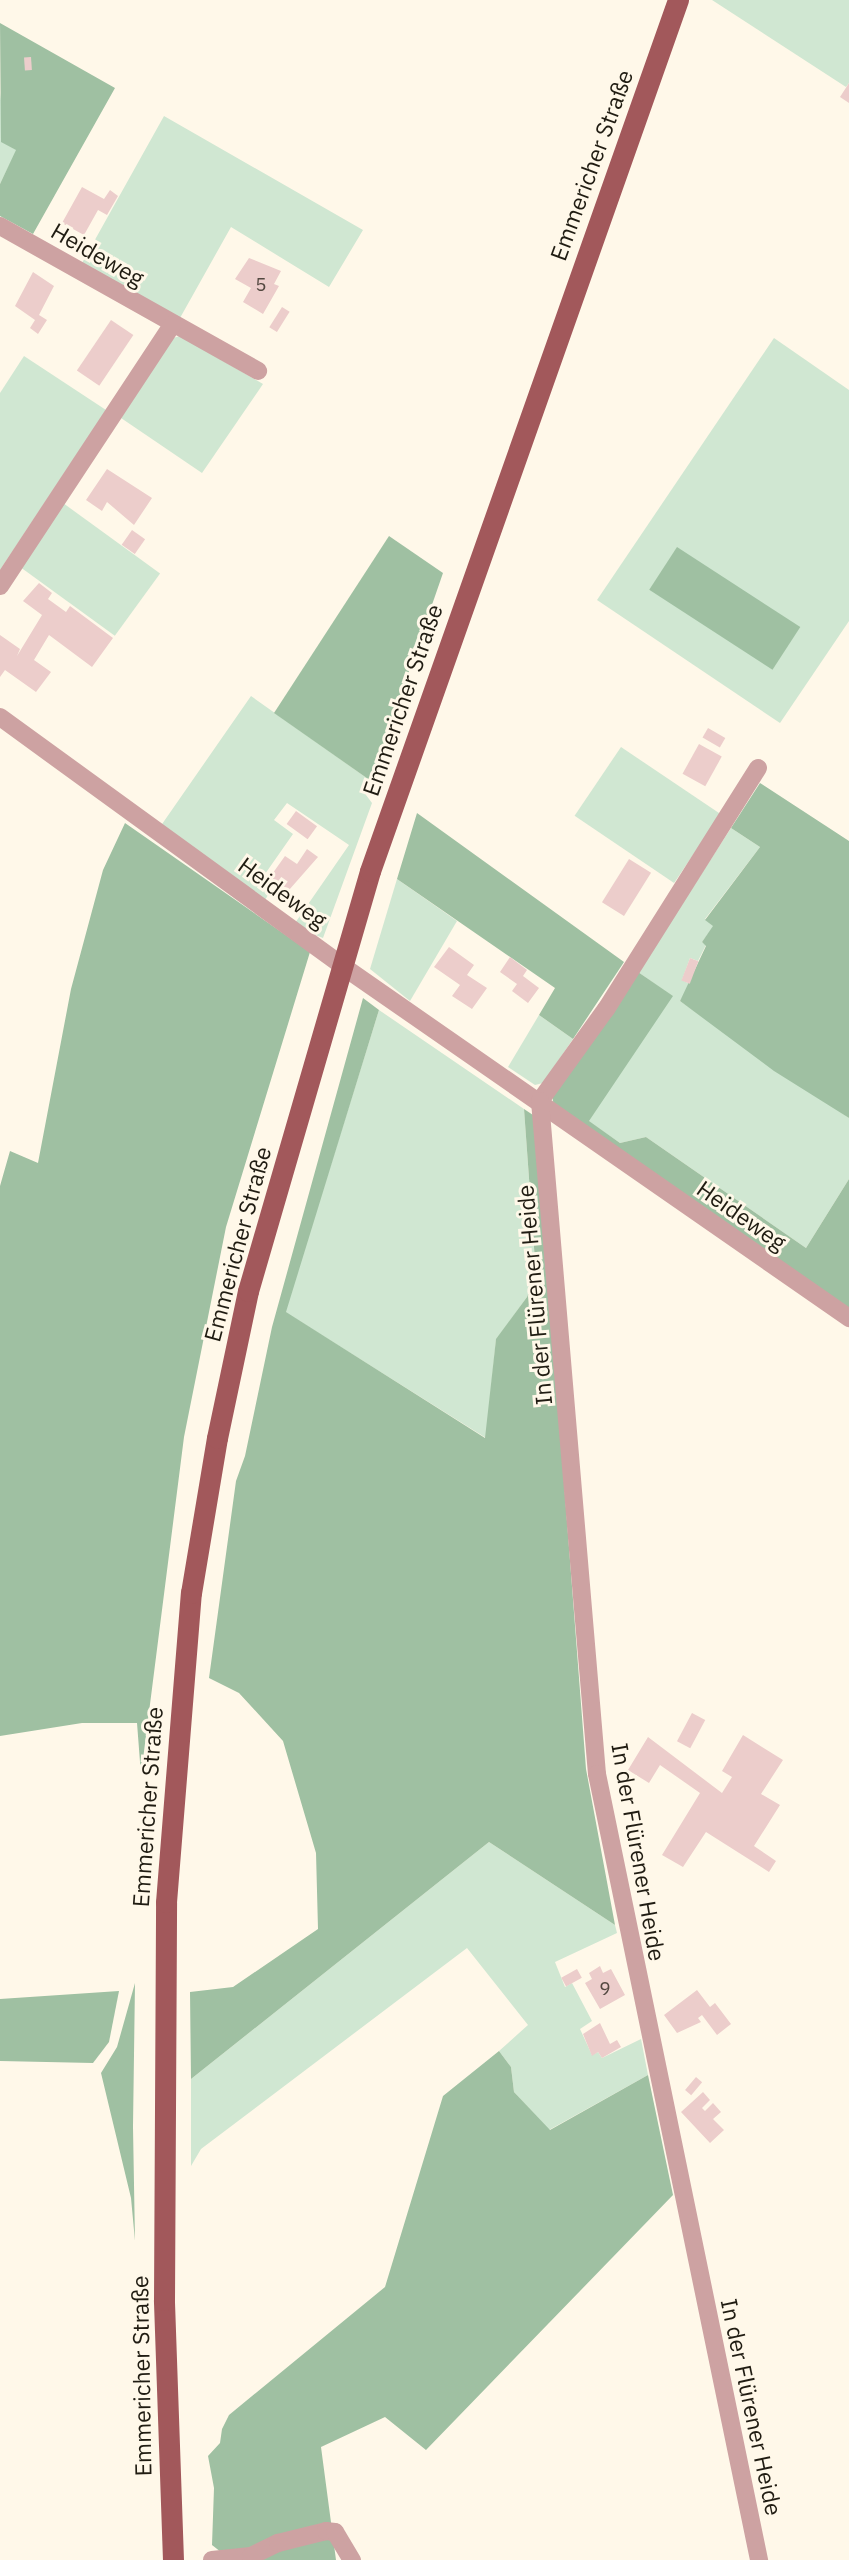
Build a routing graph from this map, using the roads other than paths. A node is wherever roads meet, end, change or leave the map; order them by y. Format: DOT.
graph roads {
  1 [pos="678,0"];
  2 [pos="0,226"];
  3 [pos="172,325"];
  4 [pos="258,371"];
  5 [pos="0,586"];
  6 [pos="0,717"];
  7 [pos="758,768"];
  8 [pos="341,965"];
  9 [pos="540,1101"];
  10 [pos="849,1318"];
  11 [pos="173,2560"];
  12 [pos="212,2560"];
  13 [pos="352,2560"];
  14 [pos="759,2560"];
  1 -- 8 [label="main road, Emmericher Straße"];
  2 -- 3 [label="street, Heideweg"];
  3 -- 4 [label="street, Heideweg"];
  3 -- 5 [label="street"];
  6 -- 8 [label="street, Heideweg"];
  7 -- 9 [label="street"];
  8 -- 9 [label="street, Heideweg"];
  8 -- 11 [label="main road, Emmericher Straße"];
  9 -- 10 [label="street, Heideweg"];
  9 -- 14 [label="street, In der Flürener Heide"];
  12 -- 13 [label="street"];
}
